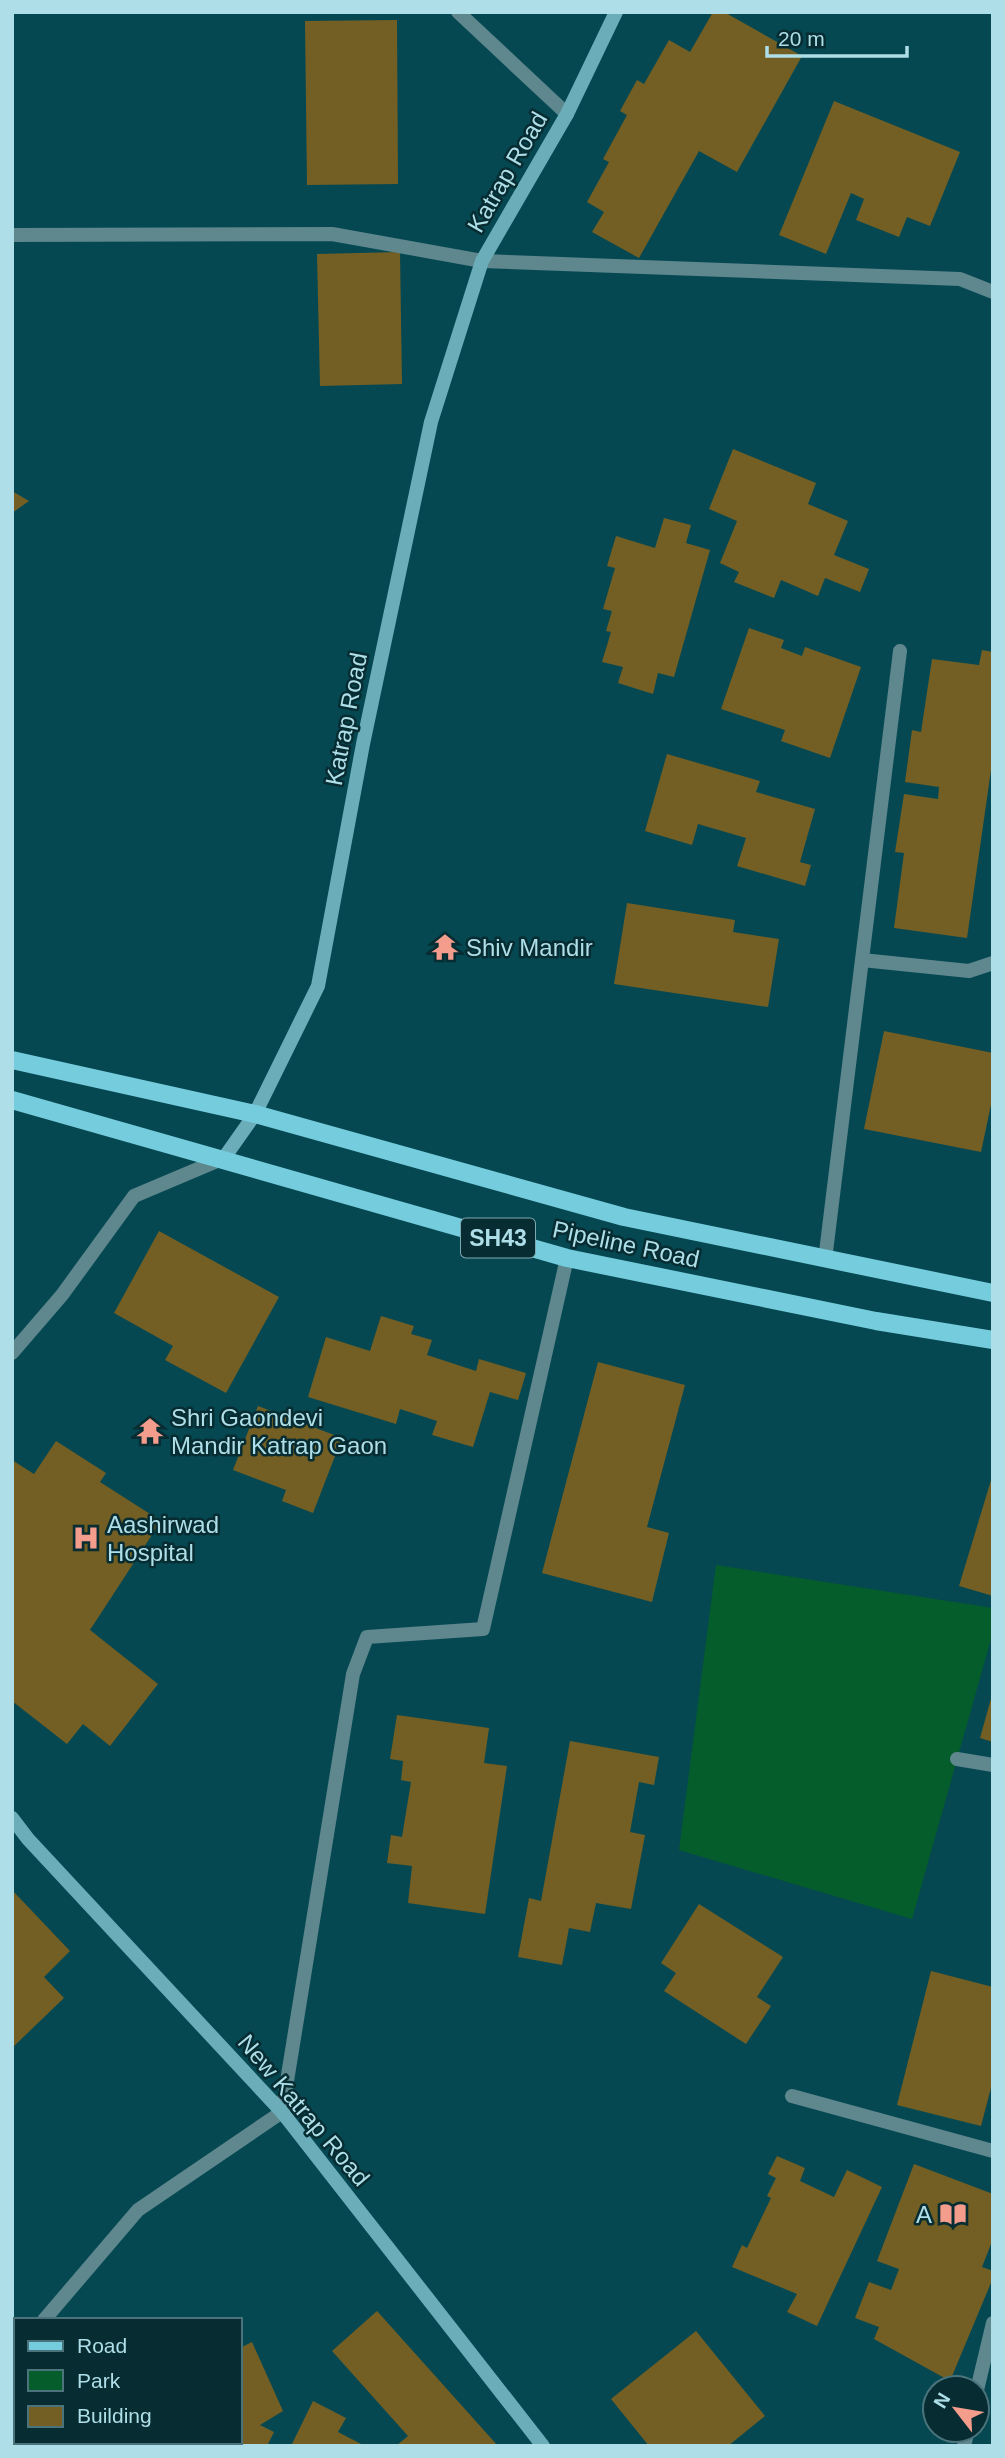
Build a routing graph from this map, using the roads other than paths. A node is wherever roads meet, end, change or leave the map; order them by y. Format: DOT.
graph roads {
  1 [pos="458,12"];
  2 [pos="616,12"];
  3 [pos="567,114"];
  4 [pos="12,235"];
  5 [pos="482,261"];
  6 [pos="993,292"];
  7 [pos="900,651"];
  8 [pos="862,960"];
  9 [pos="993,963"];
  10 [pos="12,1060"];
  11 [pos="12,1100"];
  12 [pos="255,1114"];
  13 [pos="224,1158"];
  14 [pos="567,1258"];
  15 [pos="825,1260"];
  16 [pos="993,1293"];
  17 [pos="993,1340"];
  18 [pos="12,1353"];
  19 [pos="957,1759"];
  20 [pos="993,1765"];
  21 [pos="12,1818"];
  22 [pos="792,2096"];
  23 [pos="282,2112"];
  24 [pos="993,2151"];
  25 [pos="46,2318"];
  26 [pos="993,2323"];
  27 [pos="981,2374"];
  28 [pos="536,2442"];
  1 -- 3 [label="street"];
  2 -- 3 [label="street, Katrap Road"];
  3 -- 5 [label="street, Katrap Road"];
  4 -- 5 [label="street"];
  5 -- 6 [label="street"];
  5 -- 12 [label="street, Katrap Road"];
  7 -- 8 [label="street"];
  8 -- 9 [label="street"];
  8 -- 15 [label="street"];
  10 -- 12 [label="main road, Pipeline Road / SH43"];
  11 -- 13 [label="main road, Pipeline Road / SH43"];
  12 -- 13 [label="street, Katrap Road"];
  12 -- 15 [label="main road, Pipeline Road / SH43"];
  13 -- 14 [label="main road, Pipeline Road / SH43"];
  13 -- 18 [label="street"];
  14 -- 17 [label="main road, Pipeline Road / SH43"];
  14 -- 23 [label="street"];
  15 -- 16 [label="main road, Pipeline Road / SH43"];
  19 -- 20 [label="street"];
  21 -- 23 [label="street, New Katrap Road"];
  22 -- 24 [label="street"];
  23 -- 25 [label="street"];
  23 -- 28 [label="street, New Katrap Road"];
  26 -- 27 [label="street"];
}
